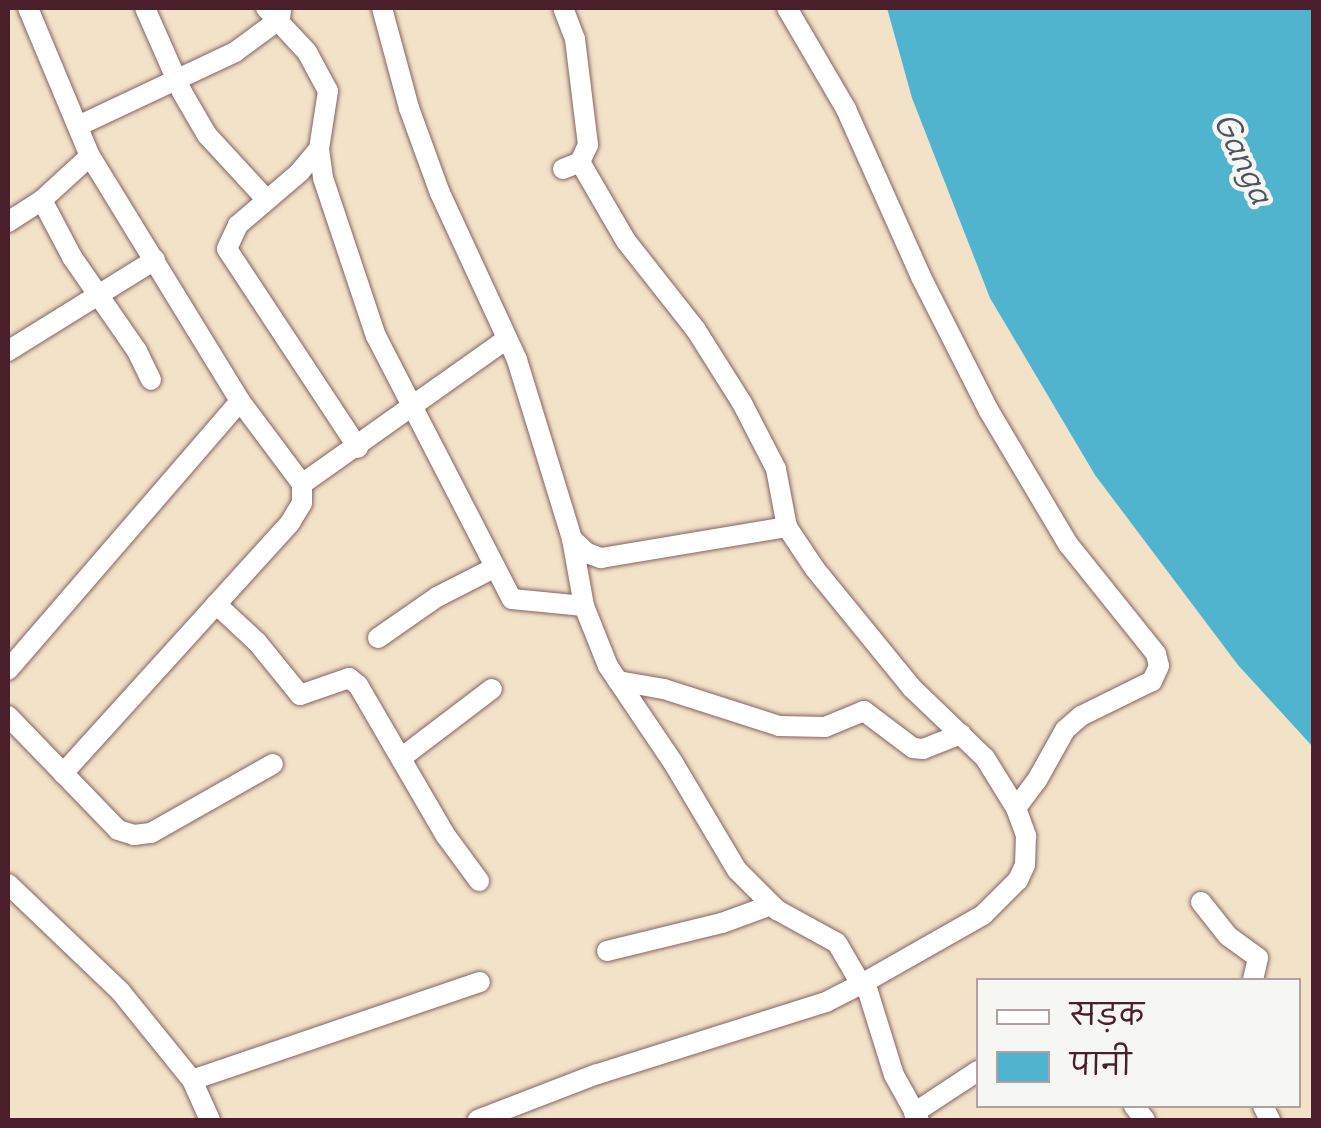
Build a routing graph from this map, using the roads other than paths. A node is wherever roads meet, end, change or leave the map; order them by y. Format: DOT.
graph roads {
  1 [pos="28,8"];
  2 [pos="145,8"];
  3 [pos="382,8"];
  4 [pos="564,8"];
  5 [pos="787,8"];
  6 [pos="276,11"];
  7 [pos="178,82"];
  8 [pos="78,126"];
  9 [pos="319,149"];
  10 [pos="90,156"];
  11 [pos="42,200"];
  12 [pos="268,200"];
  13 [pos="8,222"];
  14 [pos="155,260"];
  15 [pos="99,298"];
  16 [pos="507,339"];
  17 [pos="8,351"];
  18 [pos="150,380"];
  19 [pos="240,401"];
  20 [pos="415,407"];
  21 [pos="358,448"];
  22 [pos="302,484"];
  23 [pos="787,527"];
  24 [pos="572,539"];
  25 [pos="494,568"];
  26 [pos="216,604"];
  27 [pos="584,606"];
  28 [pos="378,638"];
  29 [pos="8,670"];
  30 [pos="618,681"];
  31 [pos="492,689"];
  32 [pos="8,716"];
  33 [pos="961,734"];
  34 [pos="401,758"];
  35 [pos="273,764"];
  36 [pos="63,773"];
  37 [pos="1016,808"];
  38 [pos="479,882"];
  39 [pos="8,884"];
  40 [pos="1201,902"];
  41 [pos="771,905"];
  42 [pos="607,951"];
  43 [pos="1253,978"];
  44 [pos="480,982"];
  45 [pos="863,983"];
  46 [pos="976,1072"];
  47 [pos="192,1080"];
  48 [pos="916,1117"];
  49 [pos="210,1120"];
  50 [pos="478,1120"];
  1 -- 8 [label="street"];
  2 -- 7 [label="street"];
  3 -- 16 [label="street"];
  4 -- 23 [label="street"];
  5 -- 37 [label="street"];
  6 -- 7 [label="street"];
  6 -- 9 [label="street"];
  7 -- 8 [label="street"];
  7 -- 12 [label="street"];
  8 -- 10 [label="street"];
  9 -- 12 [label="street"];
  9 -- 20 [label="street"];
  10 -- 11 [label="street"];
  10 -- 14 [label="street"];
  11 -- 13 [label="street"];
  11 -- 15 [label="street"];
  12 -- 21 [label="street"];
  14 -- 15 [label="street"];
  14 -- 19 [label="street"];
  15 -- 17 [label="street"];
  15 -- 18 [label="street"];
  16 -- 20 [label="street"];
  16 -- 24 [label="street"];
  19 -- 22 [label="street"];
  19 -- 29 [label="street"];
  20 -- 21 [label="street"];
  20 -- 25 [label="street"];
  21 -- 22 [label="street"];
  22 -- 26 [label="street"];
  23 -- 24 [label="street"];
  23 -- 33 [label="street"];
  24 -- 27 [label="street"];
  25 -- 27 [label="street"];
  25 -- 28 [label="street"];
  26 -- 34 [label="street"];
  26 -- 36 [label="street"];
  27 -- 30 [label="street"];
  30 -- 33 [label="street"];
  30 -- 41 [label="street"];
  31 -- 34 [label="street"];
  32 -- 36 [label="street"];
  33 -- 37 [label="street"];
  34 -- 38 [label="street"];
  35 -- 36 [label="street"];
  37 -- 45 [label="street"];
  39 -- 47 [label="street"];
  40 -- 43 [label="street"];
  41 -- 42 [label="street"];
  41 -- 45 [label="street"];
  44 -- 47 [label="street"];
  45 -- 48 [label="street"];
  45 -- 50 [label="street"];
  46 -- 48 [label="street"];
  47 -- 49 [label="street"];
}
